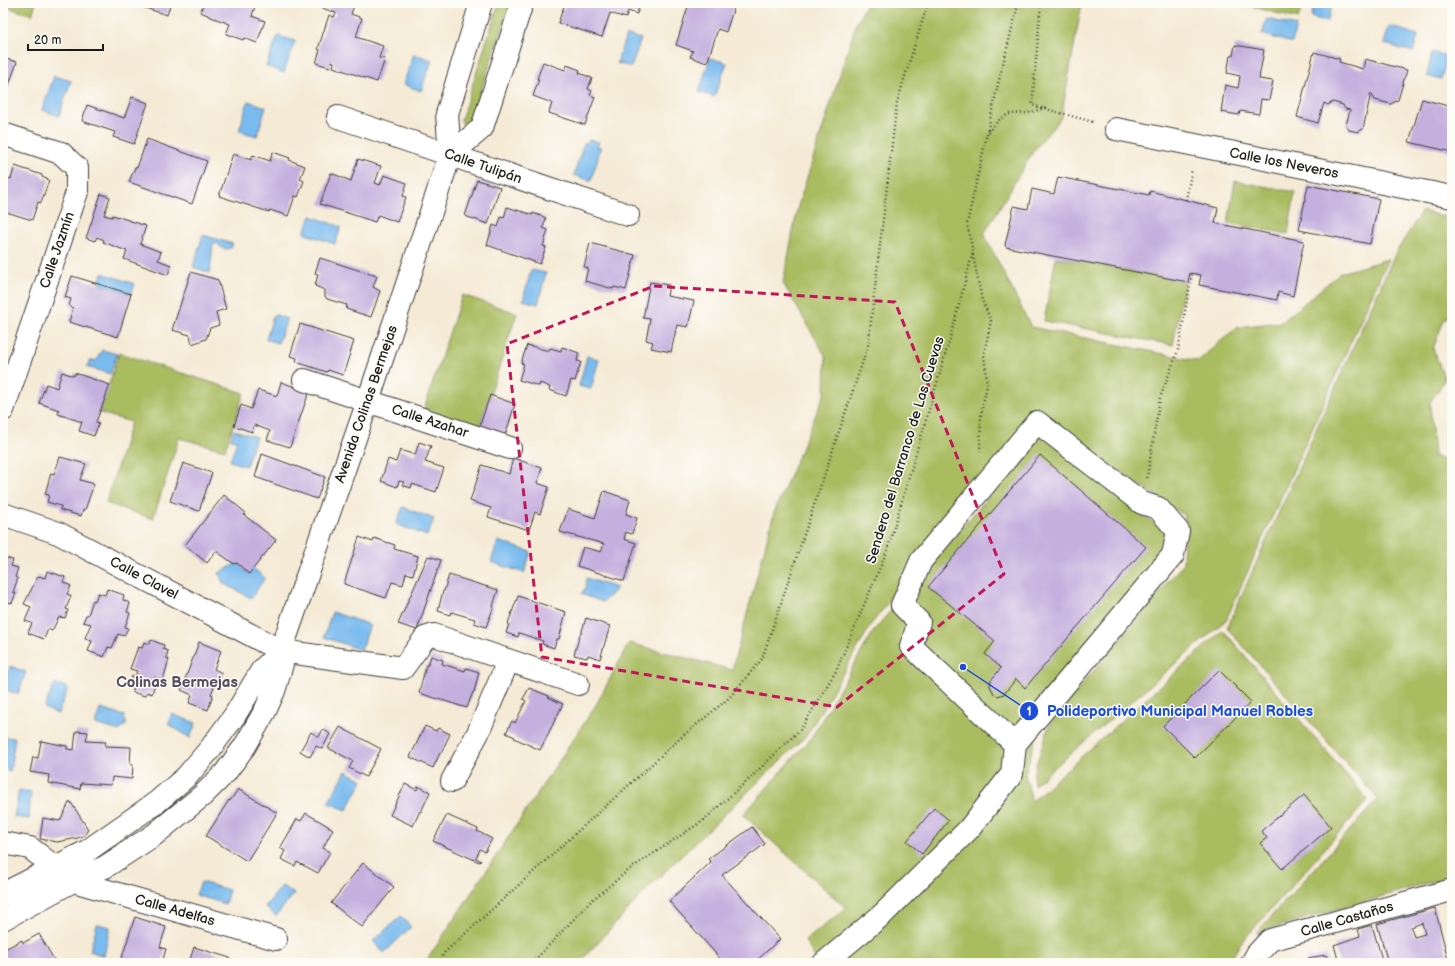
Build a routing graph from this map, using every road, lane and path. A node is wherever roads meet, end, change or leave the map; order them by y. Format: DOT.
graph roads {
  1 [pos="481,3"];
  2 [pos="522,3"];
  3 [pos="928,3"];
  4 [pos="1020,3"];
  5 [pos="1041,3"];
  6 [pos="1045,108"];
  7 [pos="338,117"];
  8 [pos="1116,129"];
  9 [pos="3,134"];
  10 [pos="987,134"];
  11 [pos="1196,145"];
  12 [pos="450,155"];
  13 [pos="1452,196"];
  14 [pos="1186,200"];
  15 [pos="628,215"];
  16 [pos="973,252"];
  17 [pos="1192,274"];
  18 [pos="304,380"];
  19 [pos="368,401"];
  20 [pos="3,410"];
  21 [pos="510,448"];
  22 [pos="980,453"];
  23 [pos="1142,503"];
  24 [pos="3,514"];
  25 [pos="281,652"];
  26 [pos="508,661"];
  27 [pos="578,684"];
  28 [pos="1015,744"];
  29 [pos="452,781"];
  30 [pos="3,844"];
  31 [pos="54,868"];
  32 [pos="73,881"];
  33 [pos="1452,890"];
  34 [pos="3,894"];
  35 [pos="3,919"];
  36 [pos="276,939"];
  37 [pos="438,963"];
  38 [pos="532,963"];
  39 [pos="824,963"];
  40 [pos="1252,963"];
  1 -- 12 [label="street, Avenida Colinas Bermejas"];
  2 -- 12 [label="street"];
  3 -- 37 [label="path"];
  4 -- 10 [label="path, Sendero del Barranco de Las Cuevas"];
  5 -- 6 [label="path"];
  6 -- 8 [label="path"];
  6 -- 10 [label="path"];
  7 -- 12 [label="street, Calle Tulipán"];
  8 -- 11 [label="street, Calle los Neveros"];
  9 -- 20 [label="street, Calle Jazmín"];
  10 -- 16 [label="path, Sendero del Barranco de Las Cuevas"];
  11 -- 13 [label="street, Calle los Neveros"];
  11 -- 14 [label="path"];
  12 -- 15 [label="street, Calle Tulipán"];
  12 -- 19 [label="street, Avenida Colinas Bermejas"];
  16 -- 22 [label="path"];
  16 -- 38 [label="path, Sendero del Barranco de Las Cuevas"];
  17 -- 23 [label="path"];
  18 -- 19 [label="street, Calle Azahar"];
  19 -- 21 [label="street, Calle Azahar"];
  19 -- 25 [label="street, Avenida Colinas Bermejas"];
  23 -- 28 [label="street"];
  23 -- 28 [label="street"];
  24 -- 25 [label="street, Calle Clavel"];
  25 -- 26 [label="street"];
  25 -- 31 [label="street, Avenida Colinas Bermejas"];
  25 -- 32 [label="street, Avenida Colinas Bermejas"];
  26 -- 27 [label="street"];
  26 -- 29 [label="street"];
  28 -- 39 [label="street"];
  30 -- 31 [label="street, Calle Adelfas"];
  31 -- 32 [label="street, Calle Adelfas"];
  31 -- 34 [label="street, Avenida Colinas Bermejas"];
  32 -- 35 [label="street, Avenida Colinas Bermejas"];
  32 -- 36 [label="street, Calle Adelfas"];
  33 -- 40 [label="street, Calle Castaños"];
}
